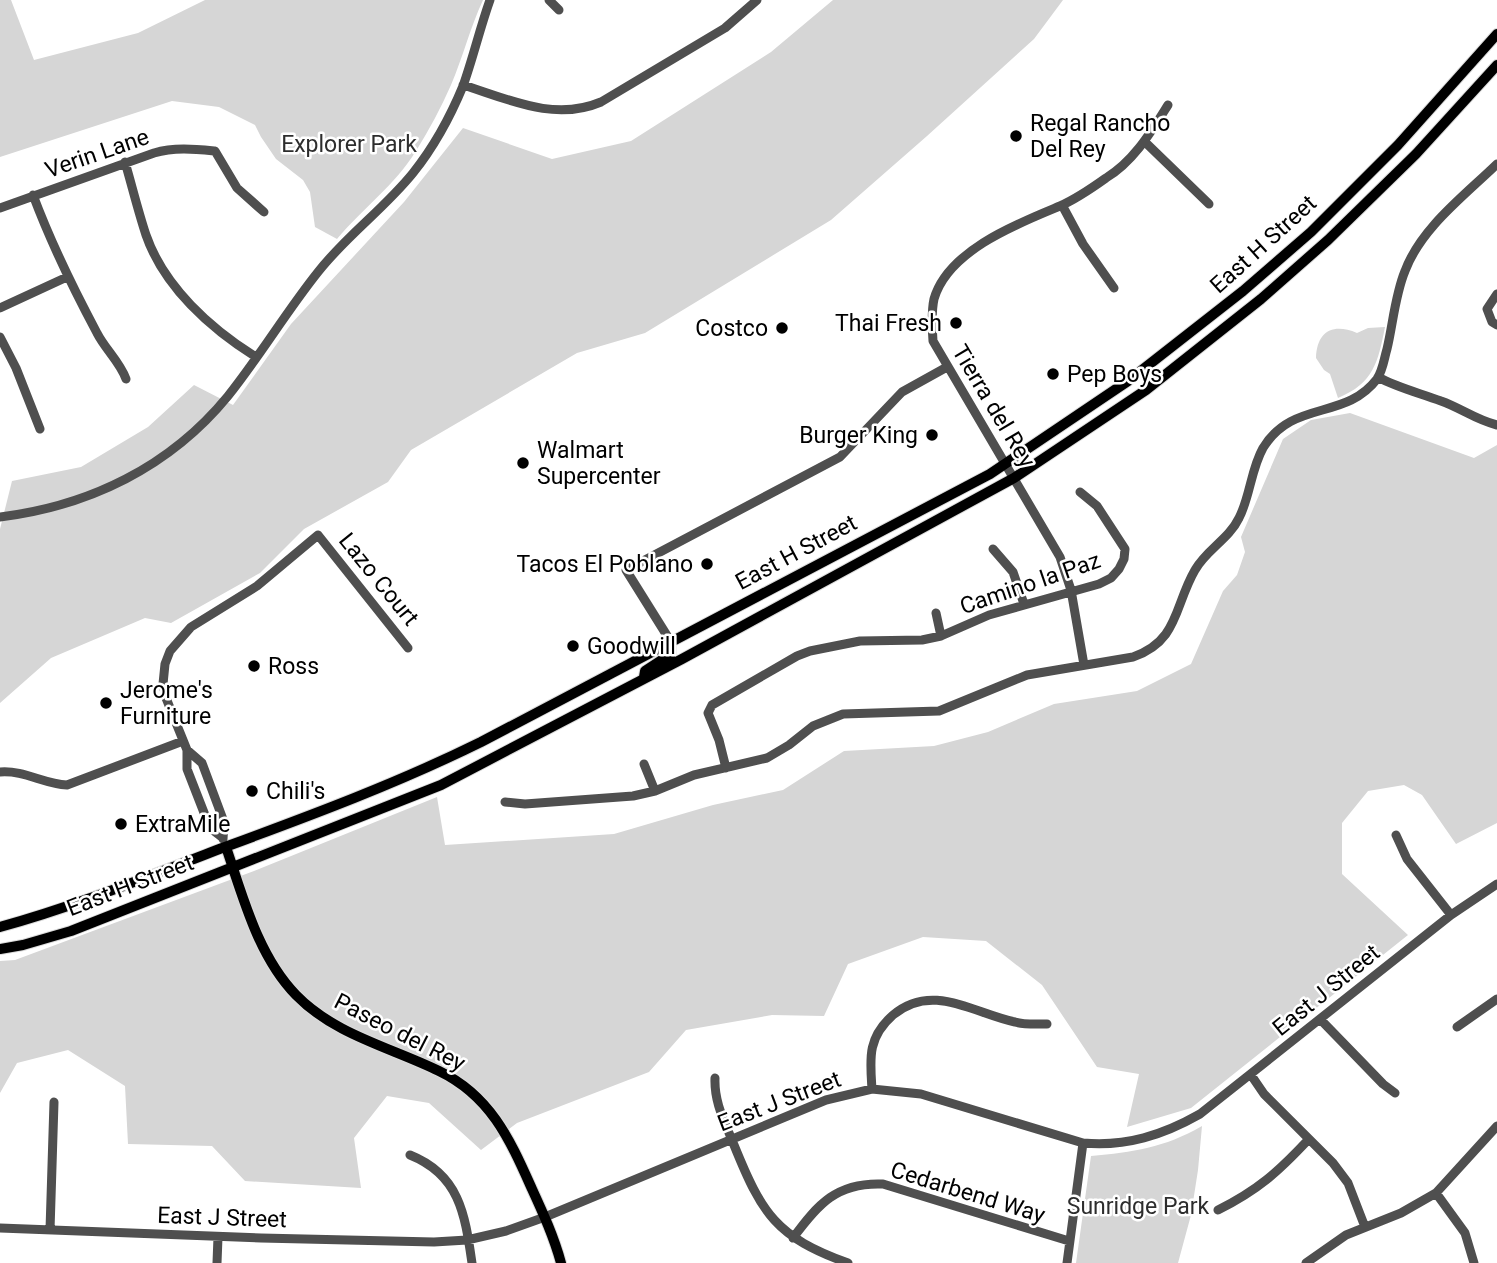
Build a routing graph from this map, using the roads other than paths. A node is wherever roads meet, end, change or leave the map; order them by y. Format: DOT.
graph roads {
  1 [pos="490,0"];
  2 [pos="550,0"];
  3 [pos="757,0"];
  4 [pos="559,10"];
  5 [pos="1497,34"];
  6 [pos="1497,65"];
  7 [pos="463,85"];
  8 [pos="1168,105"];
  9 [pos="1145,142"];
  10 [pos="125,162"];
  11 [pos="1497,164"];
  12 [pos="33,195"];
  13 [pos="1209,204"];
  14 [pos="1062,205"];
  15 [pos="0,208"];
  16 [pos="264,212"];
  17 [pos="67,277"];
  18 [pos="1114,288"];
  19 [pos="1497,294"];
  20 [pos="0,309"];
  21 [pos="1497,324"];
  22 [pos="0,337"];
  23 [pos="256,357"];
  24 [pos="947,367"];
  25 [pos="1378,377"];
  26 [pos="126,379"];
  27 [pos="1497,425"];
  28 [pos="40,429"];
  29 [pos="1005,465"];
  30 [pos="1014,478"];
  31 [pos="1080,492"];
  32 [pos="0,517"];
  33 [pos="318,535"];
  34 [pos="993,549"];
  35 [pos="1071,590"];
  36 [pos="1024,604"];
  37 [pos="936,613"];
  38 [pos="941,636"];
  39 [pos="671,642"];
  40 [pos="408,648"];
  41 [pos="1084,665"];
  42 [pos="644,679"];
  43 [pos="183,741"];
  44 [pos="187,751"];
  45 [pos="644,764"];
  46 [pos="726,768"];
  47 [pos="0,772"];
  48 [pos="655,791"];
  49 [pos="505,802"];
  50 [pos="1396,835"];
  51 [pos="224,842"];
  52 [pos="233,868"];
  53 [pos="1497,884"];
  54 [pos="1451,915"];
  55 [pos="0,927"];
  56 [pos="0,949"];
  57 [pos="1497,999"];
  58 [pos="1320,1019"];
  59 [pos="1047,1024"];
  60 [pos="1457,1027"];
  61 [pos="1251,1075"];
  62 [pos="715,1078"];
  63 [pos="873,1089"];
  64 [pos="1395,1093"];
  65 [pos="54,1102"];
  66 [pos="1497,1126"];
  67 [pos="732,1139"];
  68 [pos="1308,1140"];
  69 [pos="1083,1143"];
  70 [pos="410,1155"];
  71 [pos="1436,1193"];
  72 [pos="1218,1210"];
  73 [pos="545,1217"];
  74 [pos="1365,1227"];
  75 [pos="0,1228"];
  76 [pos="50,1230"];
  77 [pos="218,1237"];
  78 [pos="793,1238"];
  79 [pos="467,1240"];
  80 [pos="1069,1241"];
  81 [pos="217,1263"];
  82 [pos="472,1263"];
  83 [pos="561,1263"];
  84 [pos="848,1263"];
  85 [pos="1067,1263"];
  86 [pos="1306,1263"];
  87 [pos="1474,1263"];
  1 -- 7 [label="street"];
  2 -- 4 [label="street"];
  3 -- 7 [label="street"];
  5 -- 29 [label="main road, East H Street"];
  6 -- 30 [label="main road, East H Street"];
  7 -- 23 [label="street"];
  8 -- 9 [label="street, Tierra del Rey"];
  9 -- 13 [label="street"];
  9 -- 14 [label="street, Tierra del Rey"];
  10 -- 12 [label="street, Verin Lane"];
  10 -- 16 [label="street, Verin Lane"];
  10 -- 23 [label="street"];
  11 -- 25 [label="street"];
  12 -- 15 [label="street, Verin Lane"];
  12 -- 17 [label="street"];
  14 -- 18 [label="street"];
  14 -- 24 [label="street, Tierra del Rey"];
  17 -- 20 [label="street"];
  17 -- 26 [label="street"];
  19 -- 21 [label="street"];
  22 -- 28 [label="street"];
  23 -- 32 [label="street"];
  24 -- 29 [label="street, Tierra del Rey"];
  24 -- 39 [label="street"];
  25 -- 27 [label="street"];
  25 -- 41 [label="street"];
  29 -- 30 [label="street, Tierra del Rey"];
  29 -- 39 [label="main road, East H Street"];
  30 -- 35 [label="street, Tierra del Rey"];
  30 -- 42 [label="main road, East H Street"];
  31 -- 35 [label="street, Camino la Paz"];
  33 -- 40 [label="street, Lazo Court"];
  33 -- 43 [label="street, Paseo del Rey"];
  34 -- 36 [label="street"];
  35 -- 36 [label="street, Camino la Paz"];
  35 -- 41 [label="street, Tierra del Rey"];
  36 -- 38 [label="street, Camino la Paz"];
  37 -- 38 [label="street, Camino la Paz"];
  38 -- 46 [label="street, Camino la Paz"];
  39 -- 42 [label="main road"];
  39 -- 51 [label="main road, East H Street"];
  41 -- 46 [label="street"];
  42 -- 52 [label="main road, East H Street"];
  43 -- 44 [label="street, Paseo del Rey"];
  43 -- 47 [label="street"];
  44 -- 51 [label="street, Paseo del Rey"];
  44 -- 51 [label="street, Paseo del Rey"];
  45 -- 48 [label="street"];
  46 -- 48 [label="street"];
  48 -- 49 [label="street"];
  50 -- 54 [label="street"];
  51 -- 52 [label="main road, Paseo del Rey"];
  51 -- 55 [label="main road, East H Street"];
  52 -- 56 [label="main road, East H Street"];
  52 -- 73 [label="main road, Paseo del Rey"];
  53 -- 54 [label="street, East J Street"];
  54 -- 58 [label="street, East J Street"];
  57 -- 60 [label="street"];
  58 -- 61 [label="street, East J Street"];
  58 -- 64 [label="street"];
  59 -- 63 [label="street"];
  61 -- 68 [label="street"];
  61 -- 69 [label="street, East J Street"];
  62 -- 67 [label="street"];
  63 -- 67 [label="street, East J Street"];
  63 -- 69 [label="street, East J Street"];
  65 -- 76 [label="street"];
  66 -- 71 [label="street"];
  67 -- 73 [label="street, East J Street"];
  67 -- 78 [label="street"];
  68 -- 72 [label="street"];
  68 -- 74 [label="street"];
  69 -- 80 [label="street"];
  70 -- 79 [label="street"];
  71 -- 74 [label="street"];
  71 -- 87 [label="street"];
  73 -- 79 [label="street, East J Street"];
  73 -- 83 [label="main road, Paseo del Rey"];
  74 -- 86 [label="street"];
  75 -- 76 [label="street, East J Street"];
  76 -- 77 [label="street, East J Street"];
  77 -- 79 [label="street, East J Street"];
  77 -- 81 [label="street"];
  78 -- 80 [label="street, Cedarbend Way"];
  78 -- 84 [label="street"];
  79 -- 82 [label="street"];
  80 -- 85 [label="street"];
}
